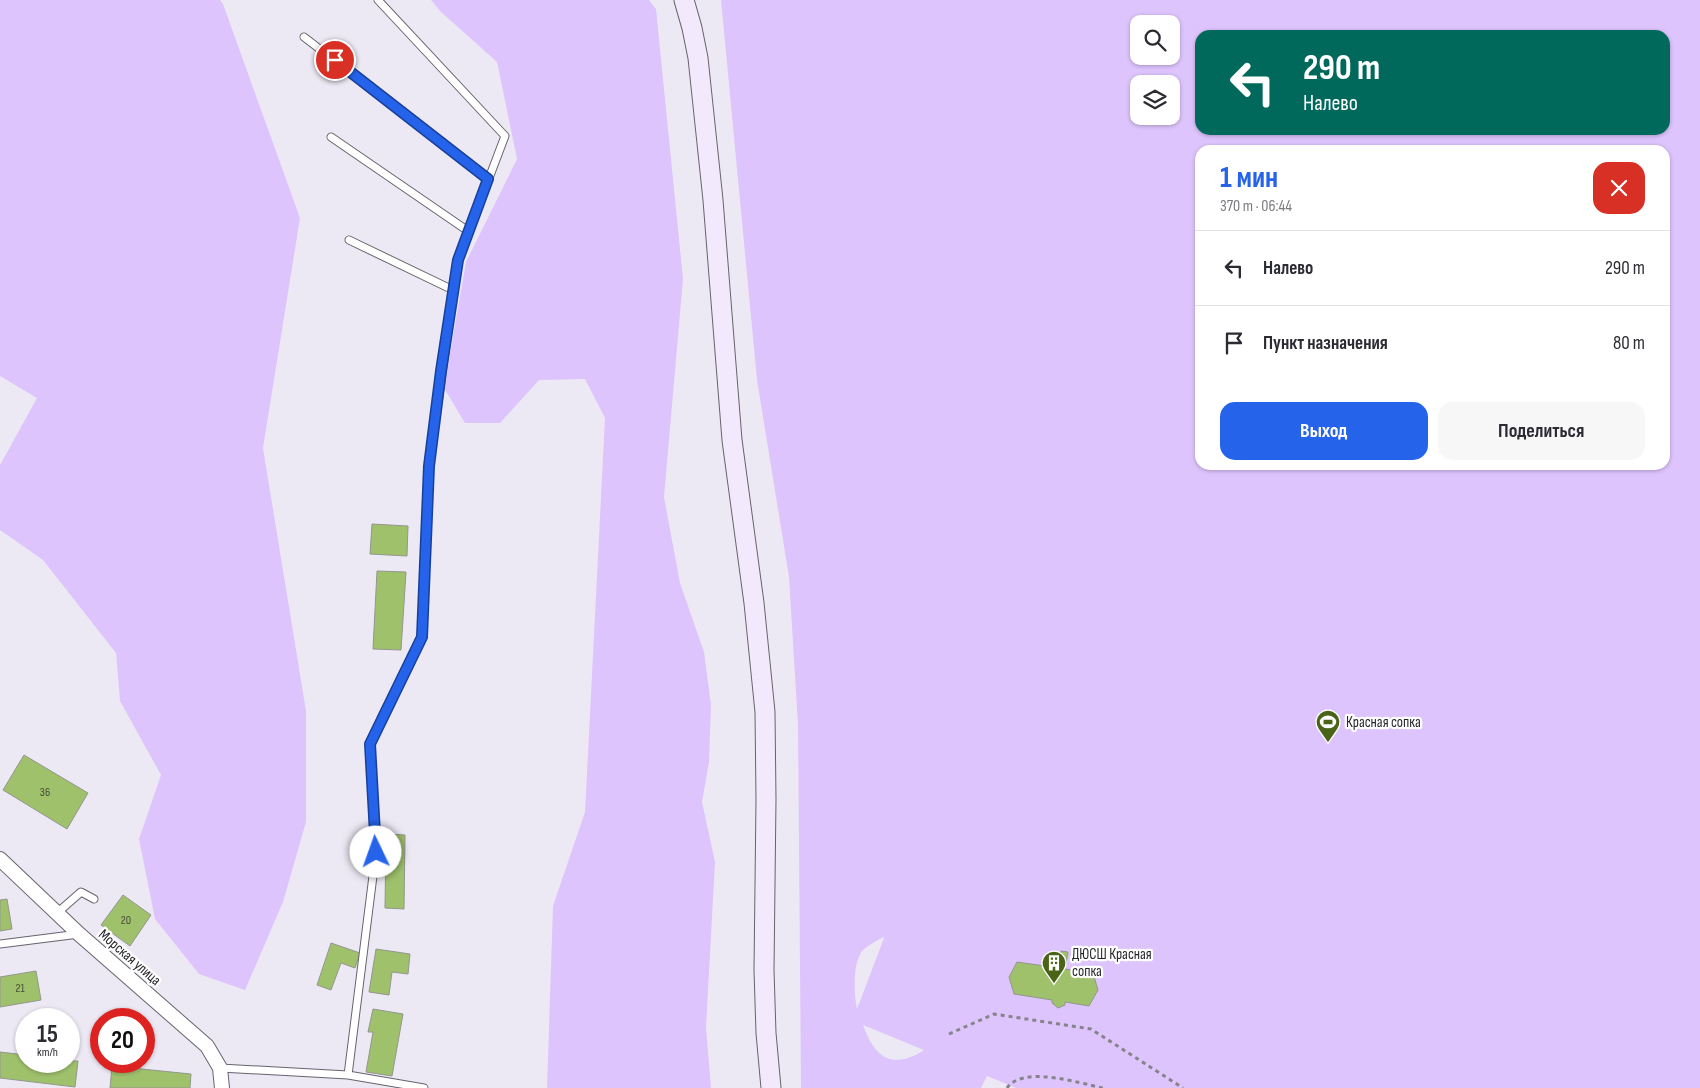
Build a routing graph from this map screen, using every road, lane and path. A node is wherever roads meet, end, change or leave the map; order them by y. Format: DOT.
graph roads {
  1 [pos="378,0"];
  2 [pos="684,0"];
  3 [pos="304,37"];
  4 [pos="331,137"];
  5 [pos="488,179"];
  6 [pos="468,231"];
  7 [pos="349,240"];
  8 [pos="453,290"];
  9 [pos="0,859"];
  10 [pos="94,899"];
  11 [pos="57,913"];
  12 [pos="79,934"];
  13 [pos="0,944"];
  14 [pos="949,1034"];
  15 [pos="220,1068"];
  16 [pos="348,1075"];
  17 [pos="222,1088"];
  18 [pos="424,1088"];
  19 [pos="771,1088"];
  20 [pos="1007,1088"];
  21 [pos="1103,1088"];
  22 [pos="1183,1088"];
  1 -- 5 [label="lane"];
  2 -- 19 [label="street"];
  3 -- 5 [label="lane"];
  4 -- 6 [label="lane"];
  5 -- 6 [label="lane"];
  6 -- 8 [label="lane"];
  7 -- 8 [label="lane"];
  8 -- 16 [label="lane"];
  9 -- 11 [label="street, Морская улица"];
  10 -- 11 [label="lane"];
  11 -- 12 [label="street, Морская улица"];
  12 -- 13 [label="lane"];
  12 -- 15 [label="street, Морская улица"];
  14 -- 22 [label="path"];
  15 -- 16 [label="lane"];
  15 -- 17 [label="street, Морская улица"];
  16 -- 18 [label="lane"];
  20 -- 21 [label="path"];
}
